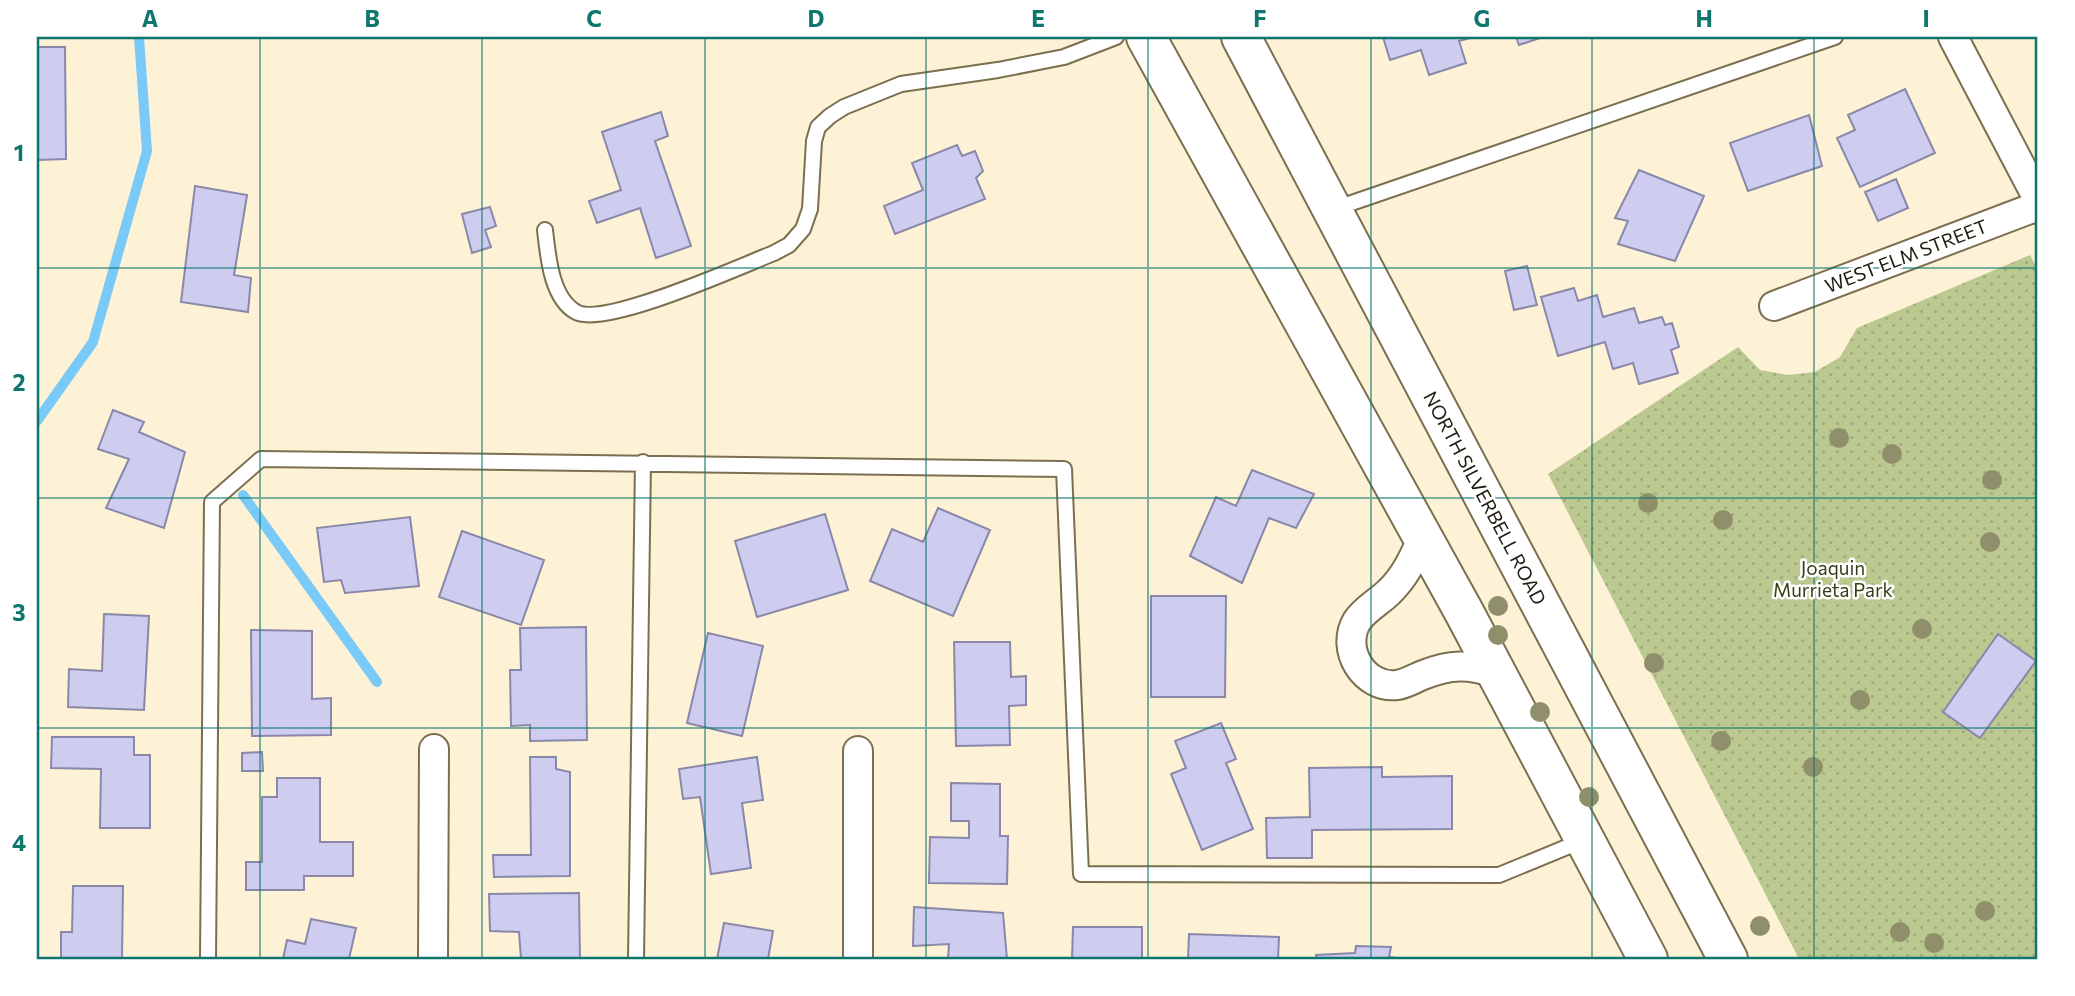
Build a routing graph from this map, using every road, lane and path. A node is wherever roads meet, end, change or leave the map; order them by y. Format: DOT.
graph roads {
  1 [pos="1116,37"];
  2 [pos="1146,37"];
  3 [pos="1241,37"];
  4 [pos="1835,37"];
  5 [pos="1953,37"];
  6 [pos="2038,199"];
  7 [pos="2038,206"];
  8 [pos="1333,210"];
  9 [pos="545,230"];
  10 [pos="1774,306"];
  11 [pos="643,462"];
  12 [pos="1423,537"];
  13 [pos="1496,673"];
  14 [pos="434,749"];
  15 [pos="858,751"];
  16 [pos="1585,840"];
  17 [pos="208,959"];
  18 [pos="433,959"];
  19 [pos="636,959"];
  20 [pos="858,959"];
  21 [pos="1648,959"];
  22 [pos="1728,959"];
  1 -- 9 [label="lane"];
  2 -- 12 [label="main road"];
  3 -- 8 [label="main road, NORTH SILVERBELL ROAD"];
  4 -- 8 [label="lane"];
  5 -- 6 [label="street"];
  7 -- 10 [label="street, WEST ELM STREET"];
  8 -- 22 [label="main road, NORTH SILVERBELL ROAD"];
  11 -- 16 [label="lane"];
  11 -- 17 [label="lane"];
  11 -- 19 [label="lane"];
  12 -- 13 [label="main road"];
  12 -- 13 [label="street"];
  13 -- 16 [label="main road"];
  14 -- 18 [label="street"];
  15 -- 20 [label="street"];
  16 -- 21 [label="main road"];
}
